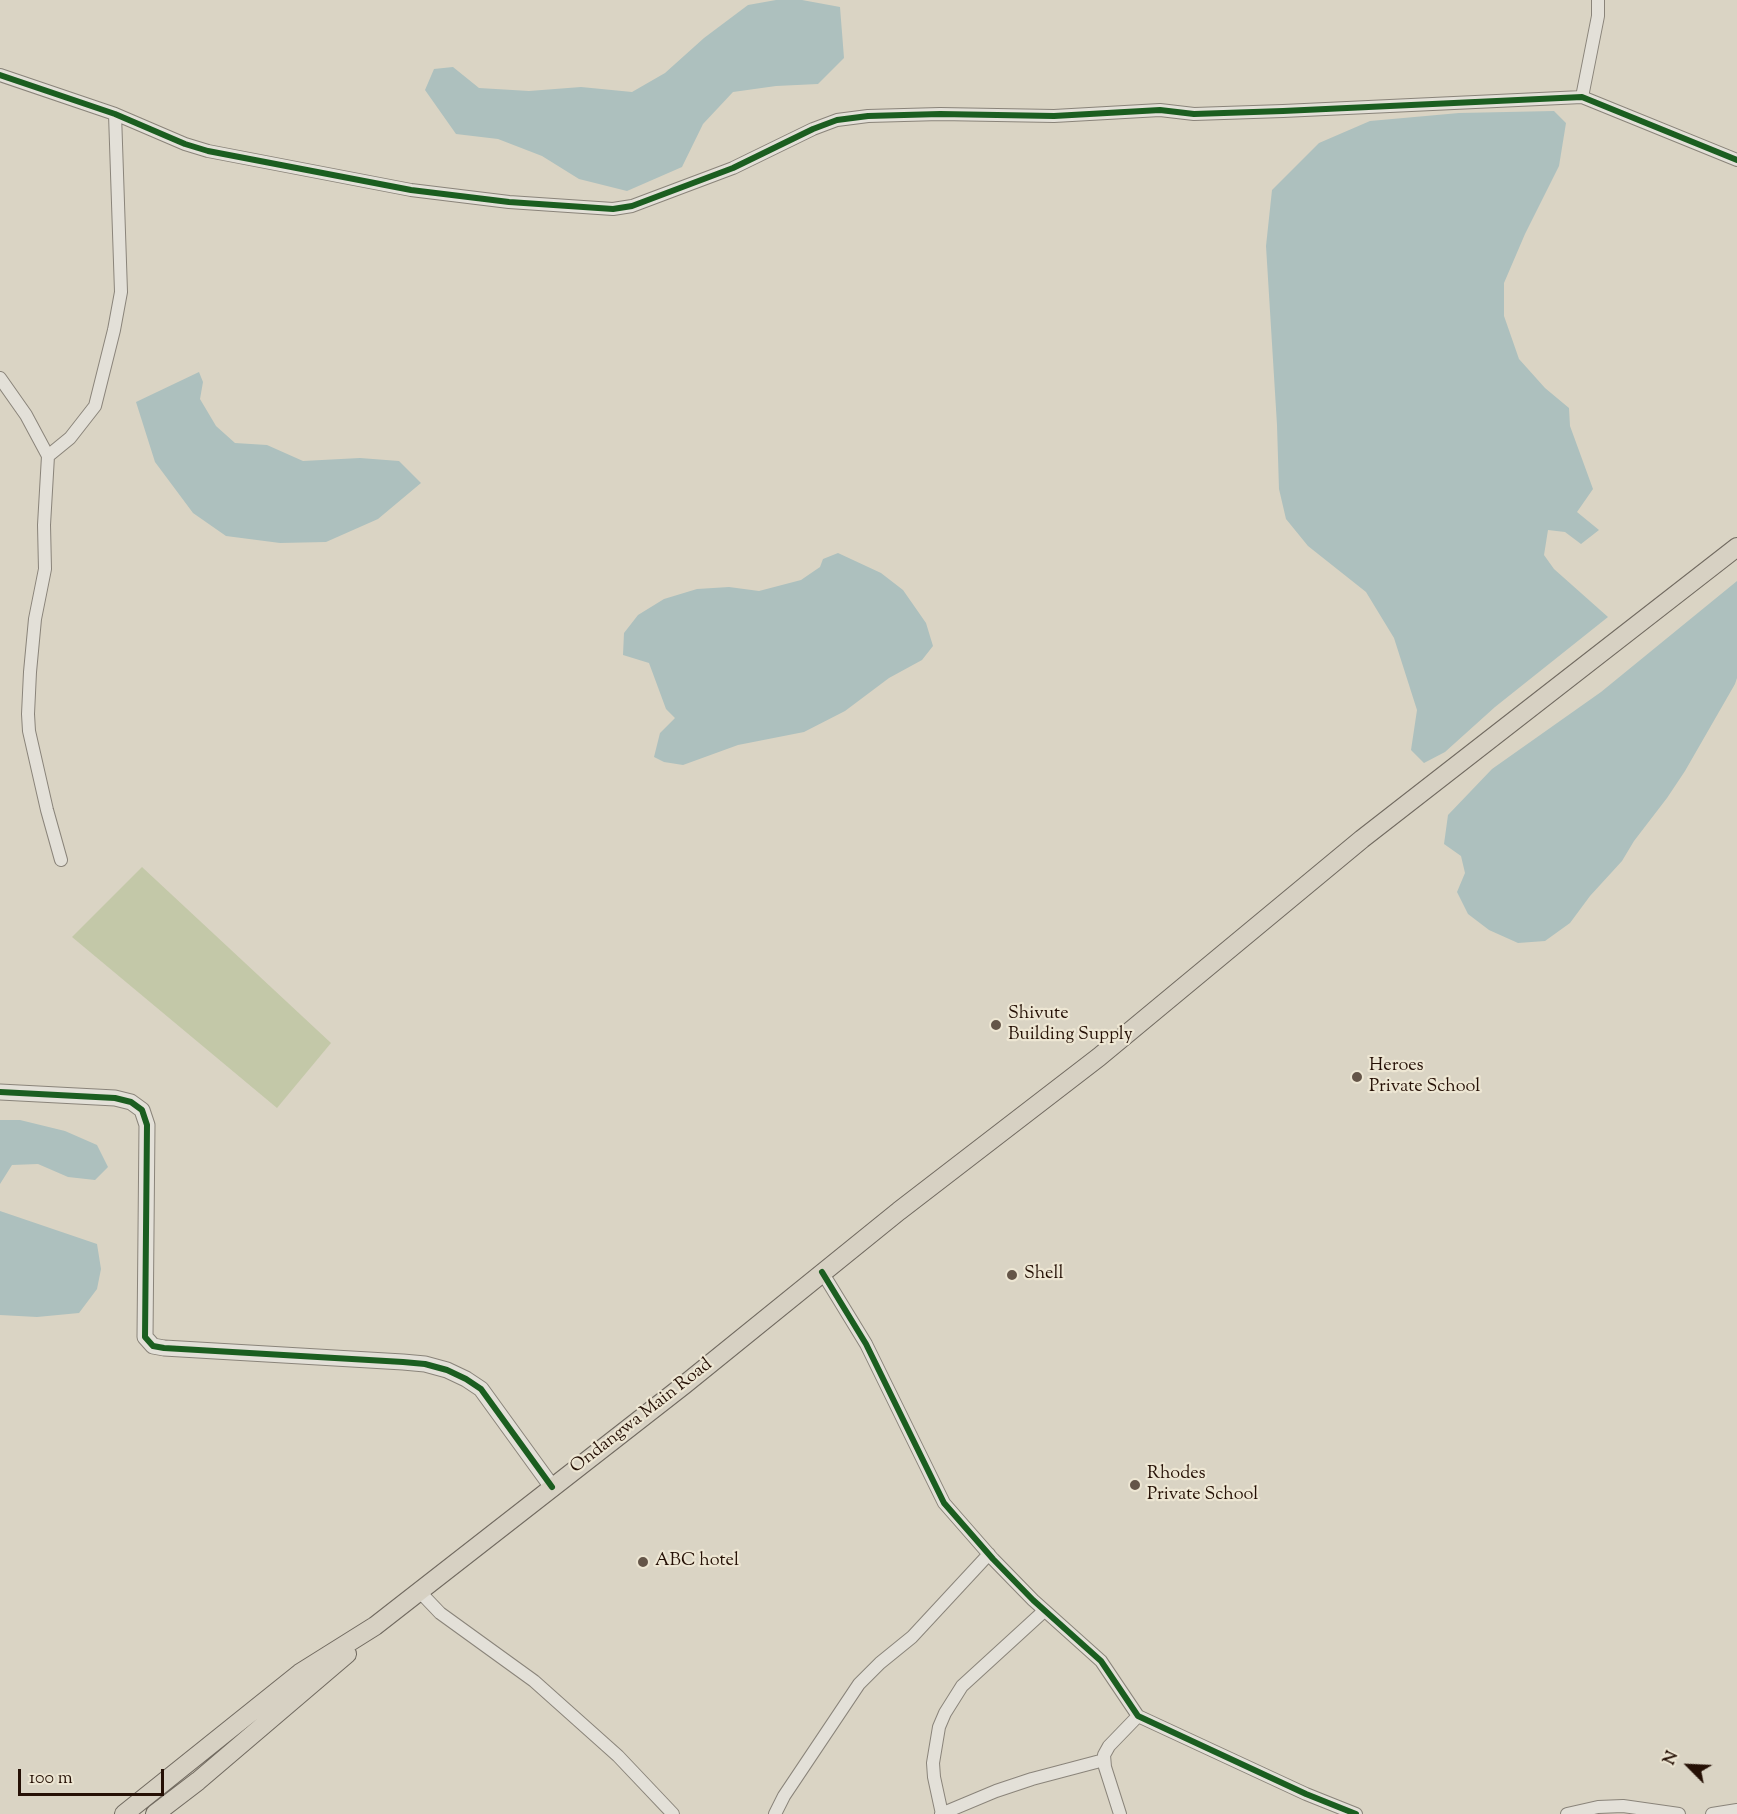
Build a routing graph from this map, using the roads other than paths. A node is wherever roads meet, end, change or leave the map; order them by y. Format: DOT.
graph roads {
  1 [pos="1598,0"];
  2 [pos="0,75"];
  3 [pos="1582,97"];
  4 [pos="116,114"];
  5 [pos="1737,159"];
  6 [pos="0,378"];
  7 [pos="48,456"];
  8 [pos="1737,547"];
  9 [pos="61,860"];
  10 [pos="0,1092"];
  11 [pos="822,1272"];
  12 [pos="552,1487"];
  13 [pos="988,1554"];
  14 [pos="419,1591"];
  15 [pos="1044,1611"];
  16 [pos="375,1626"];
  17 [pos="1138,1716"];
  18 [pos="1104,1760"];
  19 [pos="1737,1810"];
  20 [pos="124,1814"];
  21 [pos="155,1814"];
  22 [pos="673,1814"];
  23 [pos="775,1814"];
  24 [pos="941,1814"];
  25 [pos="1120,1814"];
  26 [pos="1356,1814"];
  27 [pos="1567,1814"];
  28 [pos="1679,1814"];
  29 [pos="1712,1814"];
  1 -- 3 [label="street"];
  2 -- 4 [label="street"];
  3 -- 4 [label="street"];
  3 -- 5 [label="street"];
  4 -- 7 [label="street"];
  6 -- 7 [label="street"];
  7 -- 9 [label="street"];
  8 -- 11 [label="main road, Ondangwa Main Road"];
  10 -- 12 [label="street"];
  11 -- 12 [label="main road, Ondangwa Main Road"];
  11 -- 13 [label="street"];
  12 -- 14 [label="main road, Ondangwa Main Road"];
  13 -- 15 [label="street"];
  13 -- 23 [label="street"];
  14 -- 16 [label="main road, Ondangwa Main Road"];
  14 -- 22 [label="street"];
  15 -- 17 [label="street"];
  15 -- 24 [label="street"];
  16 -- 20 [label="main road, Ondangwa Main Road"];
  16 -- 21 [label="main road, Ondangwa Main Road"];
  17 -- 18 [label="street"];
  17 -- 26 [label="street"];
  18 -- 24 [label="street"];
  18 -- 25 [label="street"];
  19 -- 29 [label="street"];
  27 -- 28 [label="street"];
}
